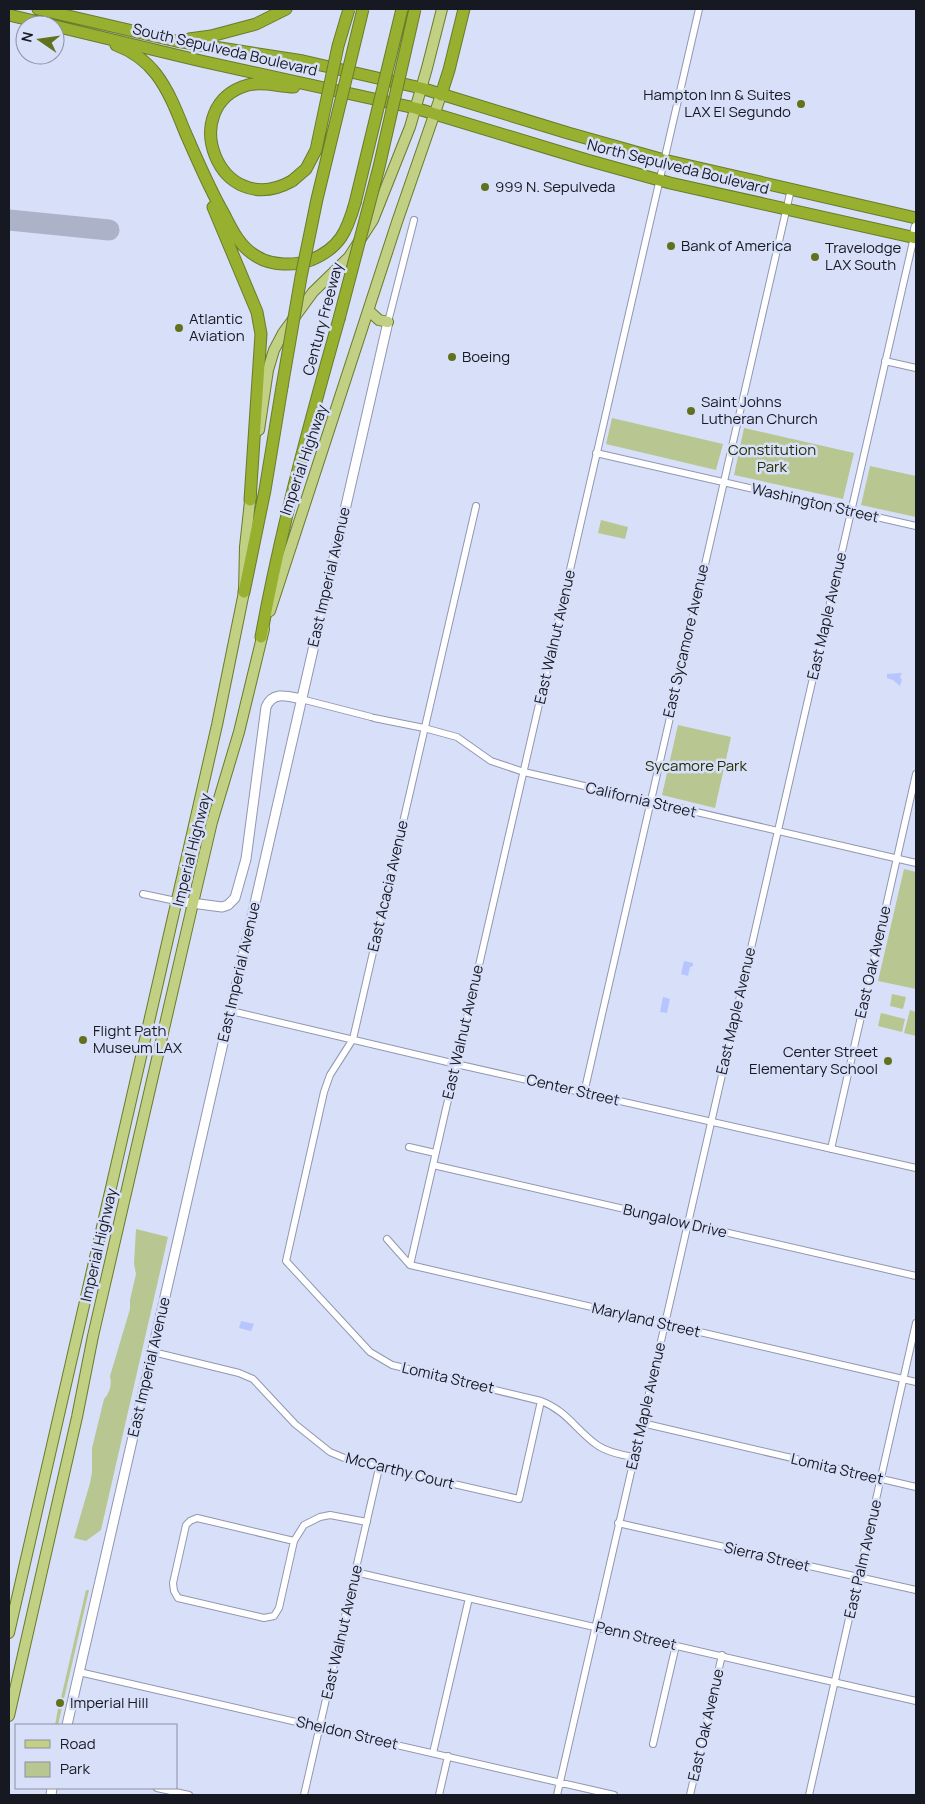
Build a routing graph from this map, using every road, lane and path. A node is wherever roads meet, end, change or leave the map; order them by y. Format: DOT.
graph roads {
  1 [pos="38,9"];
  2 [pos="286,9"];
  3 [pos="349,9"];
  4 [pos="364,9"];
  5 [pos="402,9"];
  6 [pos="415,9"];
  7 [pos="442,9"];
  8 [pos="464,9"];
  9 [pos="699,9"];
  10 [pos="9,15"];
  11 [pos="70,28"];
  12 [pos="176,41"];
  13 [pos="317,87"];
  14 [pos="421,88"];
  15 [pos="441,95"];
  16 [pos="415,108"];
  17 [pos="435,114"];
  18 [pos="196,156"];
  19 [pos="664,160"];
  20 [pos="660,180"];
  21 [pos="791,189"];
  22 [pos="786,209"];
  23 [pos="916,218"];
  24 [pos="414,220"];
  25 [pos="915,234"];
  26 [pos="369,310"];
  27 [pos="388,322"];
  28 [pos="885,361"];
  29 [pos="916,368"];
  30 [pos="596,453"];
  31 [pos="723,482"];
  32 [pos="250,500"];
  33 [pos="476,506"];
  34 [pos="850,511"];
  35 [pos="916,526"];
  36 [pos="244,592"];
  37 [pos="261,637"];
  38 [pos="301,699"];
  39 [pos="424,728"];
  40 [pos="524,772"];
  41 [pos="916,774"];
  42 [pos="650,802"];
  43 [pos="777,831"];
  44 [pos="897,858"];
  45 [pos="916,863"];
  46 [pos="143,894"];
  47 [pos="176,901"];
  48 [pos="193,903"];
  49 [pos="231,1011"];
  50 [pos="352,1039"];
  51 [pos="456,1064"];
  52 [pos="584,1092"];
  53 [pos="711,1122"];
  54 [pos="409,1147"];
  55 [pos="831,1149"];
  56 [pos="435,1153"];
  57 [pos="433,1165"];
  58 [pos="916,1168"];
  59 [pos="687,1223"];
  60 [pos="387,1238"];
  61 [pos="286,1261"];
  62 [pos="410,1265"];
  63 [pos="916,1276"];
  64 [pos="916,1323"];
  65 [pos="664,1324"];
  66 [pos="76,1333"];
  67 [pos="93,1336"];
  68 [pos="153,1352"];
  69 [pos="903,1379"];
  70 [pos="916,1382"];
  71 [pos="541,1401"];
  72 [pos="642,1423"];
  73 [pos="634,1457"];
  74 [pos="379,1468"];
  75 [pos="881,1479"];
  76 [pos="916,1487"];
  77 [pos="367,1522"];
  78 [pos="618,1523"];
  79 [pos="294,1541"];
  80 [pos="355,1572"];
  81 [pos="859,1577"];
  82 [pos="916,1590"];
  83 [pos="469,1598"];
  84 [pos="595,1626"];
  85 [pos="9,1633"];
  86 [pos="676,1645"];
  87 [pos="722,1655"];
  88 [pos="79,1672"];
  89 [pos="835,1682"];
  90 [pos="916,1701"];
  91 [pos="9,1716"];
  92 [pos="67,1724"];
  93 [pos="320,1727"];
  94 [pos="653,1744"];
  95 [pos="433,1753"];
  96 [pos="448,1756"];
  97 [pos="559,1783"];
  98 [pos="161,1789"];
  99 [pos="187,1795"];
  100 [pos="304,1795"];
  101 [pos="439,1795"];
  102 [pos="556,1795"];
  103 [pos="614,1795"];
  104 [pos="690,1795"];
  105 [pos="809,1795"];
  1 -- 12 [label="highway, South Sepulveda Boulevard"];
  2 -- 12 [label="highway"];
  3 -- 13 [label="highway, bridge"];
  4 -- 36 [label="highway, Century Freeway, bridge"];
  5 -- 18 [label="highway, bridge"];
  6 -- 37 [label="highway, Century Freeway, bridge"];
  7 -- 14 [label="main road, Imperial Highway"];
  8 -- 15 [label="highway, Imperial Highway"];
  9 -- 19 [label="street, East Walnut Avenue"];
  10 -- 11 [label="highway, South Sepulveda Boulevard"];
  11 -- 13 [label="highway, South Sepulveda Boulevard"];
  11 -- 18 [label="highway"];
  12 -- 14 [label="highway, South Sepulveda Boulevard"];
  13 -- 16 [label="highway, South Sepulveda Boulevard"];
  14 -- 15 [label="highway, South Sepulveda Boulevard"];
  14 -- 16 [label="main road, Imperial Highway"];
  15 -- 17 [label="main road, Imperial Highway"];
  15 -- 19 [label="highway, North Sepulveda Boulevard"];
  16 -- 17 [label="highway, South Sepulveda Boulevard"];
  16 -- 32 [label="main road, Imperial Highway"];
  17 -- 20 [label="highway, North Sepulveda Boulevard"];
  17 -- 26 [label="main road, Imperial Highway"];
  18 -- 32 [label="highway"];
  19 -- 20 [label="street, East Walnut Avenue"];
  19 -- 21 [label="highway, North Sepulveda Boulevard"];
  20 -- 22 [label="highway, North Sepulveda Boulevard"];
  20 -- 30 [label="street, East Walnut Avenue"];
  21 -- 22 [label="street, East Sycamore Avenue"];
  21 -- 23 [label="highway, North Sepulveda Boulevard"];
  22 -- 25 [label="highway, North Sepulveda Boulevard"];
  22 -- 31 [label="street, East Sycamore Avenue"];
  24 -- 27 [label="street, East Imperial Avenue"];
  25 -- 28 [label="street, East Maple Avenue"];
  26 -- 27 [label="main road"];
  26 -- 37 [label="main road, Imperial Highway"];
  27 -- 38 [label="street, East Imperial Avenue"];
  28 -- 29 [label="street"];
  28 -- 34 [label="street, East Maple Avenue"];
  30 -- 31 [label="street, Washington Street"];
  30 -- 40 [label="street, East Walnut Avenue"];
  31 -- 34 [label="street, Washington Street"];
  31 -- 42 [label="street, East Sycamore Avenue"];
  32 -- 36 [label="main road, Imperial Highway"];
  33 -- 39 [label="street, East Acacia Avenue"];
  34 -- 35 [label="street, Washington Street"];
  34 -- 43 [label="street, East Maple Avenue"];
  36 -- 47 [label="main road, Imperial Highway"];
  37 -- 48 [label="main road, Imperial Highway"];
  38 -- 39 [label="street, California Street"];
  38 -- 48 [label="street, California Street"];
  38 -- 49 [label="street, East Imperial Avenue"];
  39 -- 40 [label="street, California Street"];
  39 -- 50 [label="street, East Acacia Avenue"];
  40 -- 42 [label="street, California Street"];
  40 -- 51 [label="street, East Walnut Avenue"];
  41 -- 44 [label="street, East Oak Avenue"];
  42 -- 43 [label="street, California Street"];
  42 -- 52 [label="street, East Sycamore Avenue"];
  43 -- 44 [label="street, California Street"];
  43 -- 53 [label="street, East Maple Avenue"];
  44 -- 45 [label="street, California Street"];
  44 -- 55 [label="street, East Oak Avenue"];
  46 -- 47 [label="street, California Street"];
  47 -- 48 [label="street, California Street"];
  47 -- 66 [label="main road, Imperial Highway"];
  48 -- 67 [label="main road, Imperial Highway"];
  49 -- 50 [label="street, Center Street"];
  49 -- 68 [label="street, East Imperial Avenue"];
  50 -- 51 [label="street, Center Street"];
  50 -- 61 [label="street, East Acacia Avenue"];
  51 -- 52 [label="street, Center Street"];
  51 -- 56 [label="street, East Walnut Avenue"];
  52 -- 53 [label="street, Center Street"];
  53 -- 55 [label="street, Center Street"];
  53 -- 59 [label="street, East Maple Avenue"];
  54 -- 56 [label="street"];
  55 -- 58 [label="street, Center Street"];
  56 -- 57 [label="street, East Walnut Avenue"];
  57 -- 59 [label="street, Bungalow Drive"];
  57 -- 62 [label="street, East Walnut Avenue"];
  59 -- 63 [label="street, Bungalow Drive"];
  59 -- 65 [label="street, East Maple Avenue"];
  60 -- 62 [label="street"];
  61 -- 71 [label="street, Lomita Street"];
  62 -- 65 [label="street, Maryland Street"];
  64 -- 69 [label="street, East Palm Avenue"];
  65 -- 69 [label="street, Maryland Street"];
  65 -- 72 [label="street, East Maple Avenue"];
  66 -- 67 [label="main road"];
  66 -- 85 [label="main road, Imperial Highway"];
  67 -- 91 [label="main road, Imperial Highway"];
  68 -- 74 [label="street, McCarthy Court"];
  68 -- 88 [label="street, East Imperial Avenue"];
  69 -- 70 [label="street, Maryland Street"];
  69 -- 75 [label="street, East Palm Avenue"];
  71 -- 73 [label="street, Lomita Street"];
  71 -- 74 [label="street, McCarthy Court"];
  72 -- 73 [label="street, East Maple Avenue"];
  72 -- 75 [label="street, Lomita Street"];
  73 -- 78 [label="street, East Maple Avenue"];
  74 -- 77 [label="street, East Walnut Avenue"];
  75 -- 76 [label="street, Lomita Street"];
  75 -- 81 [label="street, East Palm Avenue"];
  77 -- 79 [label="street"];
  77 -- 80 [label="street, East Walnut Avenue"];
  78 -- 81 [label="street, Sierra Street"];
  78 -- 84 [label="street, East Maple Avenue"];
  79 -- 79 [label="street"];
  80 -- 83 [label="street, Penn Street"];
  80 -- 93 [label="street, East Walnut Avenue"];
  81 -- 82 [label="street, Sierra Street"];
  81 -- 89 [label="street, East Palm Avenue"];
  83 -- 84 [label="street, Penn Street"];
  83 -- 95 [label="street"];
  84 -- 86 [label="street, Penn Street"];
  84 -- 97 [label="street, East Maple Avenue"];
  86 -- 87 [label="street, Penn Street"];
  86 -- 94 [label="street"];
  87 -- 89 [label="street, Penn Street"];
  87 -- 104 [label="street, East Oak Avenue"];
  88 -- 92 [label="street, East Imperial Avenue"];
  88 -- 93 [label="street, Sheldon Street"];
  89 -- 90 [label="street, Penn Street"];
  89 -- 105 [label="street, East Palm Avenue"];
  93 -- 95 [label="street, Sheldon Street"];
  93 -- 100 [label="street, East Walnut Avenue"];
  95 -- 96 [label="street, Sheldon Street"];
  96 -- 97 [label="street, Sheldon Street"];
  96 -- 101 [label="street"];
  97 -- 102 [label="street, East Maple Avenue"];
  97 -- 103 [label="street, Sheldon Street"];
  98 -- 99 [label="street"];
}
